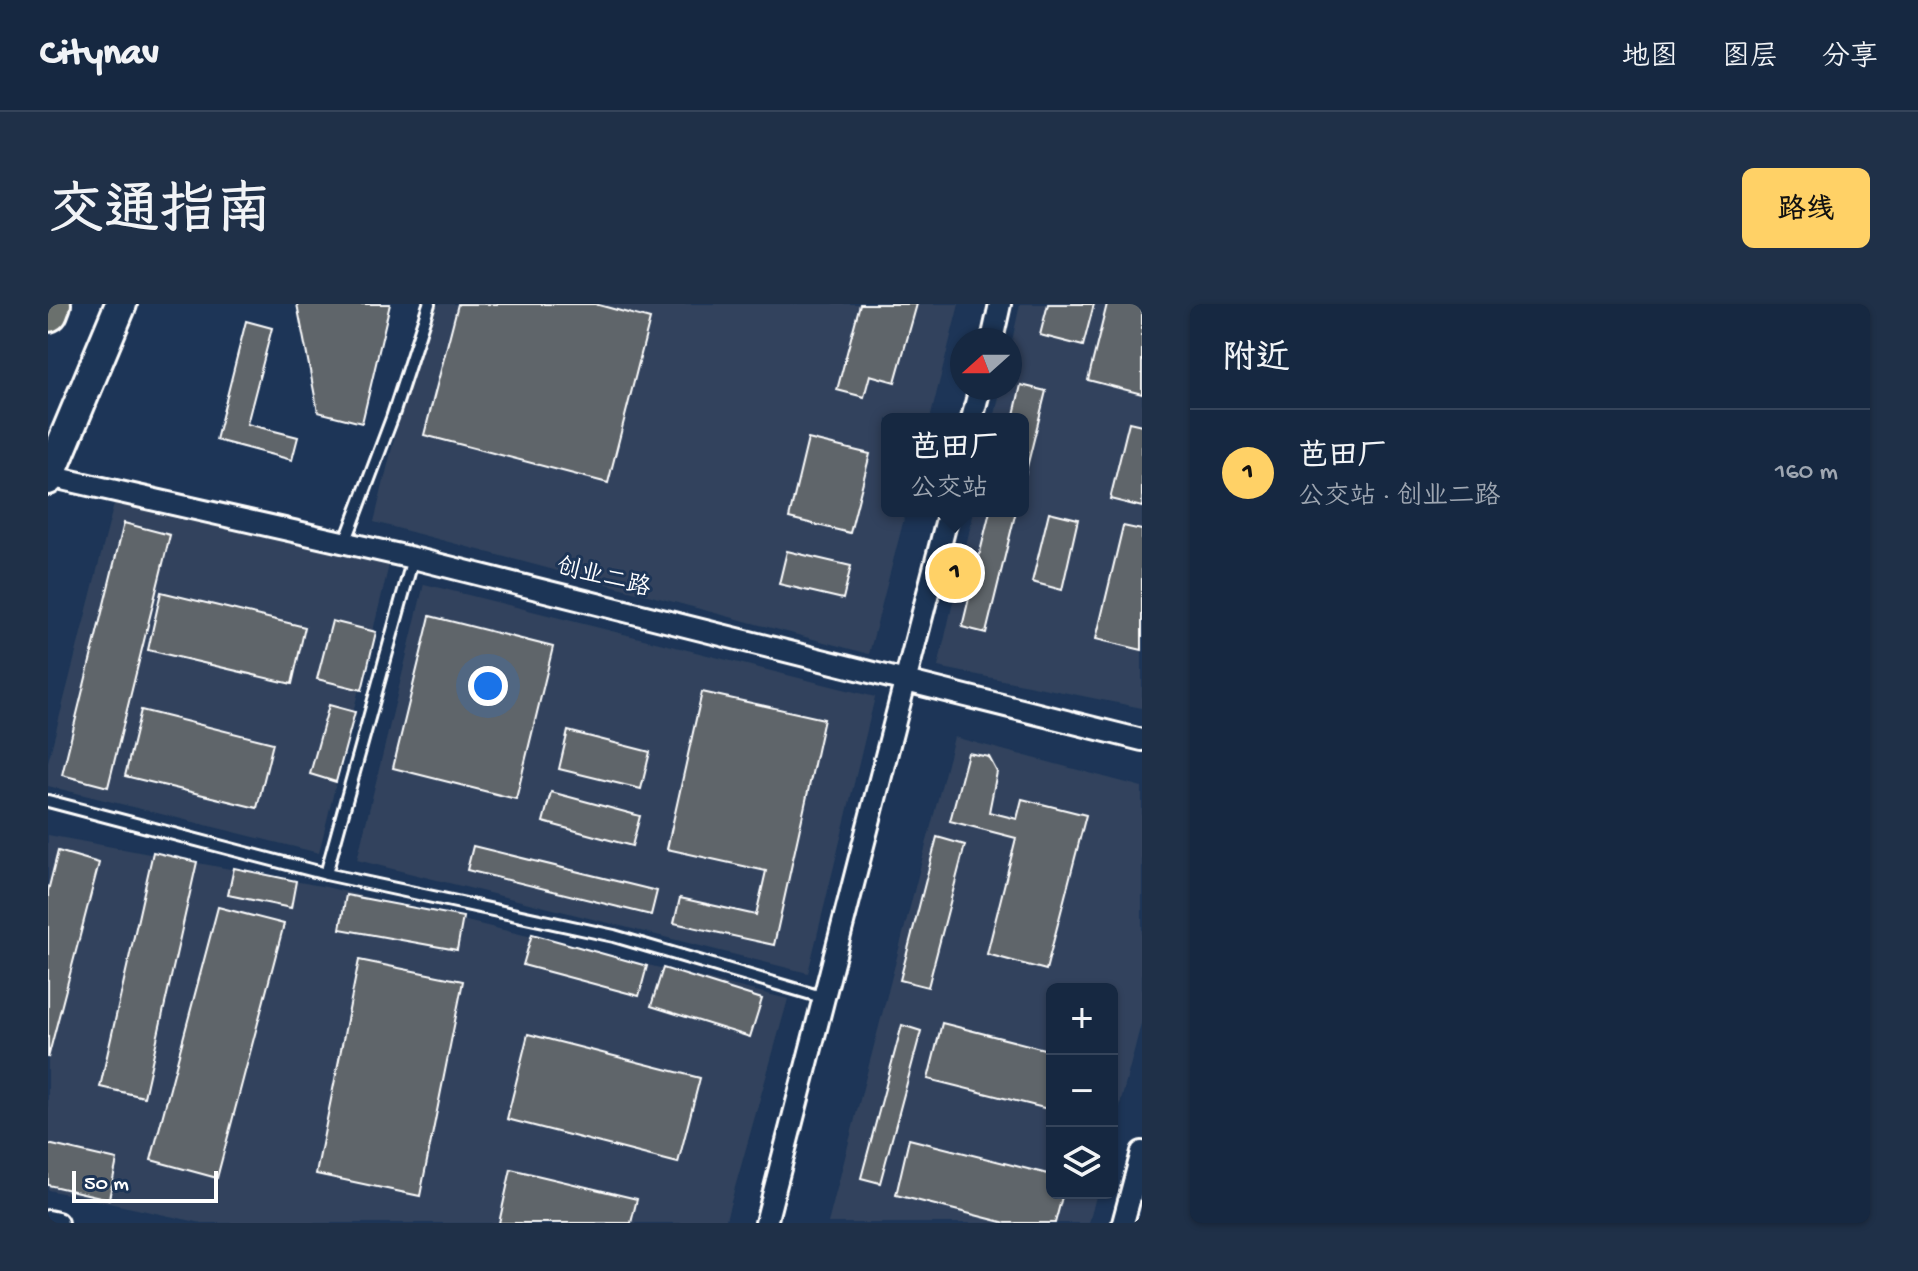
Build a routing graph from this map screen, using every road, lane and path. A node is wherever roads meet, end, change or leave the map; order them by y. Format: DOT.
graph roads {
  1 [pos="51,304"];
  2 [pos="121,304"];
  3 [pos="429,304"];
  4 [pos="1000,304"];
  5 [pos="48,312"];
  6 [pos="995,328"];
  7 [pos="49,477"];
  8 [pos="948,517"];
  9 [pos="345,543"];
  10 [pos="413,558"];
  11 [pos="906,683"];
  12 [pos="1142,740"];
  13 [pos="48,801"];
  14 [pos="326,874"];
  15 [pos="825,998"];
  16 [pos="1142,1152"];
  17 [pos="48,1221"];
  18 [pos="57,1223"];
  19 [pos="766,1223"];
  20 [pos="1123,1223"];
  1 -- 5 [label="highway"];
  2 -- 7 [label="main road"];
  3 -- 9 [label="lane"];
  4 -- 6 [label="street"];
  7 -- 9 [label="street, 创业二路"];
  8 -- 11 [label="street"];
  9 -- 10 [label="street, 创业二路"];
  10 -- 11 [label="street, 创业二路"];
  10 -- 14 [label="lane"];
  11 -- 12 [label="street, 创业二路"];
  11 -- 15 [label="street"];
  13 -- 14 [label="lane"];
  14 -- 15 [label="lane"];
  15 -- 19 [label="street"];
  16 -- 20 [label="street"];
  17 -- 18 [label="street"];
}
